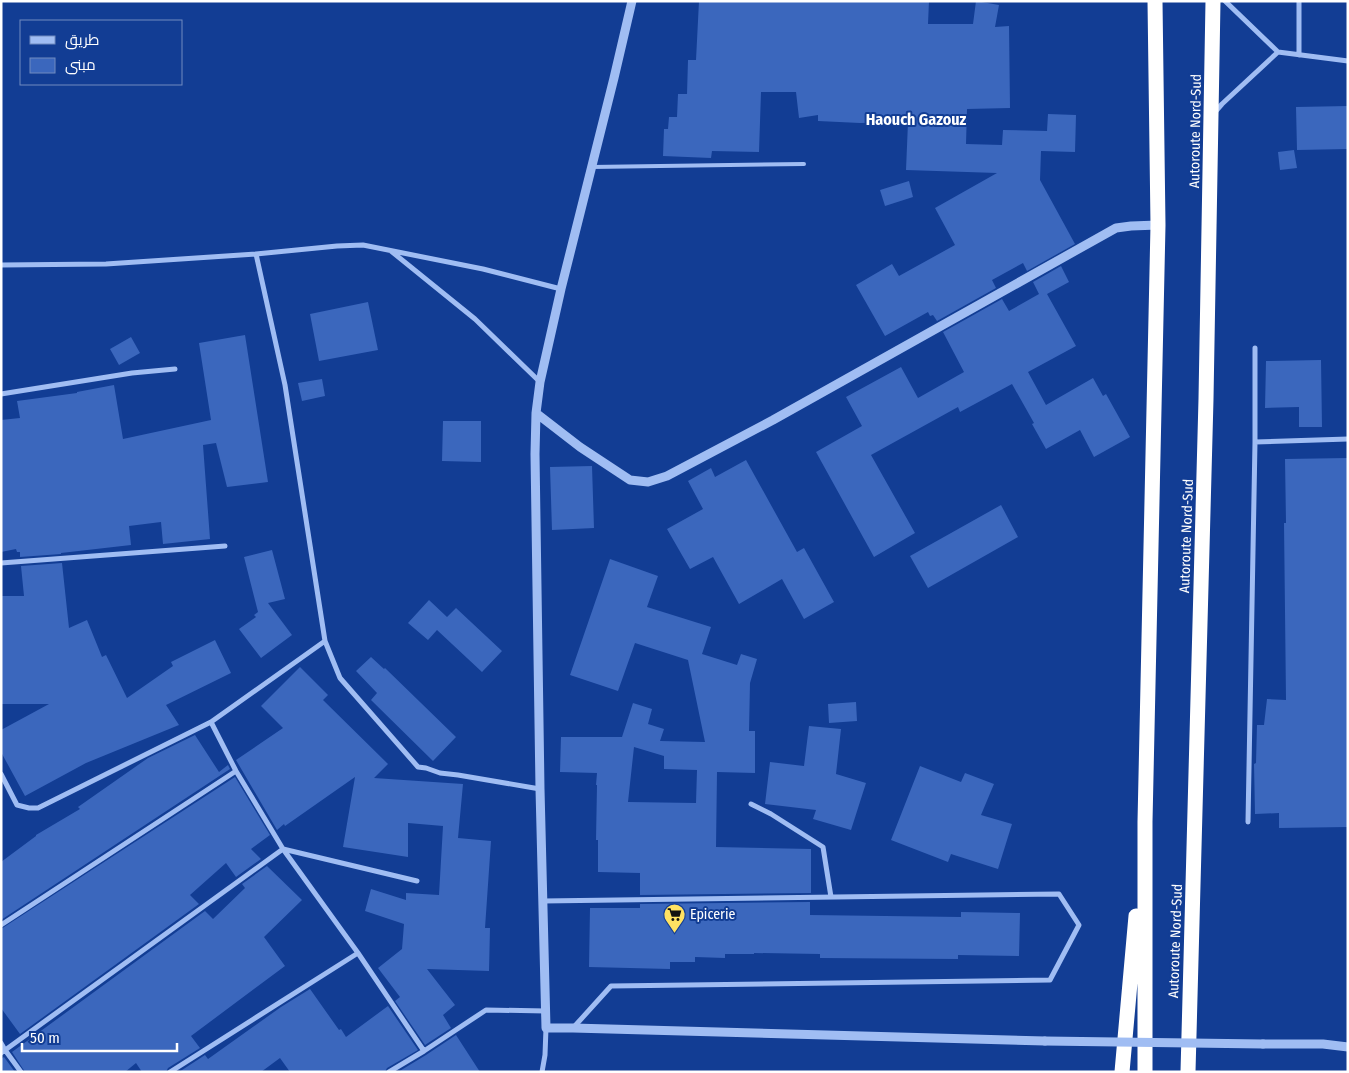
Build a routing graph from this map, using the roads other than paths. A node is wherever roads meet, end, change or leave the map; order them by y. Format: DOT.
graph roads {
  1 [pos="632,1"];
  2 [pos="1155,1"];
  3 [pos="1213,1"];
  4 [pos="1225,1"];
  5 [pos="1299,1"];
  6 [pos="1278,52"];
  7 [pos="1299,55"];
  8 [pos="1348,61"];
  9 [pos="1212,116"];
  10 [pos="804,164"];
  11 [pos="591,168"];
  12 [pos="1158,225"];
  13 [pos="391,250"];
  14 [pos="256,254"];
  15 [pos="1,265"];
  16 [pos="560,288"];
  17 [pos="1255,348"];
  18 [pos="175,368"];
  19 [pos="540,382"];
  20 [pos="1,394"];
  21 [pos="536,413"];
  22 [pos="1348,439"];
  23 [pos="1255,442"];
  24 [pos="225,546"];
  25 [pos="1,564"];
  26 [pos="325,641"];
  27 [pos="211,722"];
  28 [pos="236,771"];
  29 [pos="1,774"];
  30 [pos="540,789"];
  31 [pos="750,804"];
  32 [pos="1145,822"];
  33 [pos="1248,822"];
  34 [pos="283,849"];
  35 [pos="417,881"];
  36 [pos="830,897"];
  37 [pos="543,901"];
  38 [pos="1,925"];
  39 [pos="358,953"];
  40 [pos="546,1011"];
  41 [pos="546,1028"];
  42 [pos="573,1028"];
  43 [pos="1,1043"];
  44 [pos="1348,1047"];
  45 [pos="424,1051"];
  46 [pos="3,1052"];
  47 [pos="1190,1068"];
  48 [pos="21,1072"];
  49 [pos="170,1072"];
  50 [pos="390,1072"];
  51 [pos="542,1072"];
  52 [pos="1122,1072"];
  53 [pos="1146,1072"];
  1 -- 11 [label="street"];
  2 -- 12 [label="highway, Autoroute Nord-Sud"];
  3 -- 9 [label="highway, Autoroute Nord-Sud"];
  4 -- 6 [label="street"];
  5 -- 7 [label="street"];
  6 -- 7 [label="street"];
  6 -- 9 [label="street"];
  7 -- 8 [label="street"];
  9 -- 47 [label="highway, Autoroute Nord-Sud"];
  10 -- 11 [label="lane"];
  11 -- 16 [label="street"];
  12 -- 21 [label="street"];
  12 -- 32 [label="highway, Autoroute Nord-Sud"];
  13 -- 14 [label="street"];
  13 -- 16 [label="street"];
  13 -- 19 [label="street"];
  14 -- 15 [label="street"];
  14 -- 26 [label="street"];
  16 -- 19 [label="street"];
  17 -- 23 [label="street"];
  18 -- 20 [label="street"];
  19 -- 21 [label="street"];
  21 -- 30 [label="street"];
  22 -- 23 [label="street"];
  23 -- 33 [label="street"];
  24 -- 25 [label="street"];
  26 -- 27 [label="street"];
  26 -- 30 [label="street"];
  27 -- 28 [label="street"];
  27 -- 29 [label="street"];
  28 -- 34 [label="street"];
  28 -- 38 [label="street"];
  30 -- 37 [label="street"];
  31 -- 36 [label="street"];
  32 -- 52 [label="highway"];
  32 -- 53 [label="highway, Autoroute Nord-Sud"];
  34 -- 35 [label="street"];
  34 -- 39 [label="street"];
  34 -- 46 [label="street"];
  36 -- 37 [label="street"];
  36 -- 42 [label="street"];
  37 -- 40 [label="street"];
  39 -- 45 [label="street"];
  39 -- 49 [label="street"];
  40 -- 41 [label="street"];
  40 -- 45 [label="street"];
  41 -- 42 [label="street"];
  41 -- 51 [label="street"];
  42 -- 44 [label="street, bridge"];
  43 -- 46 [label="street"];
  45 -- 50 [label="street"];
  46 -- 48 [label="street"];
}
